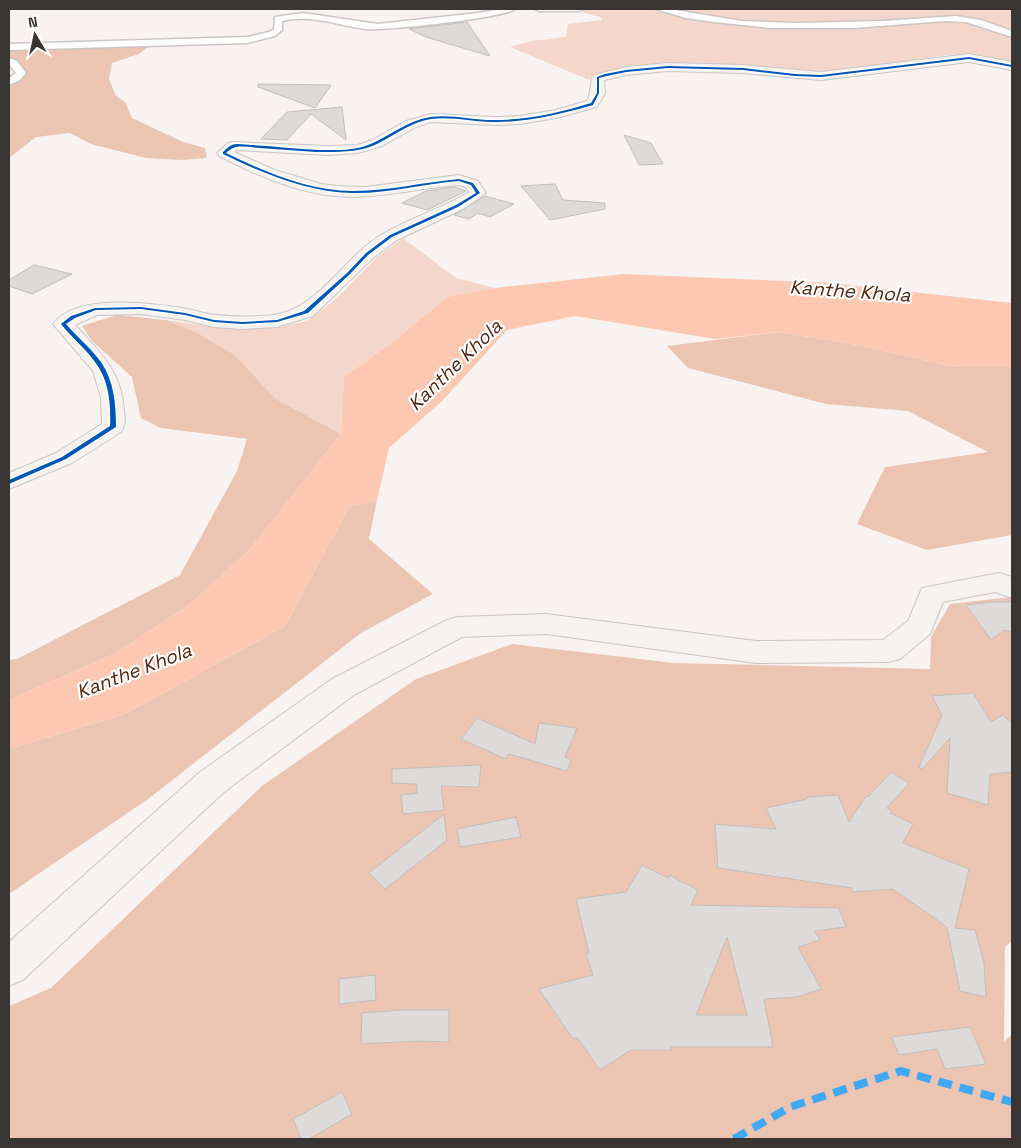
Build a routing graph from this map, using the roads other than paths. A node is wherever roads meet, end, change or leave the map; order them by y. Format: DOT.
graph roads {
  1 [pos="511,9"];
  2 [pos="539,9"];
  3 [pos="579,9"];
  4 [pos="659,9"];
  5 [pos="1012,34"];
  6 [pos="9,47"];
  7 [pos="9,61"];
  8 [pos="1012,66"];
  9 [pos="9,82"];
  10 [pos="9,482"];
  11 [pos="1012,589"];
  12 [pos="9,967"];
  1 -- 6 [label="street"];
  2 -- 3 [label="street"];
  4 -- 5 [label="street"];
  7 -- 9 [label="street"];
  8 -- 10 [label="street"];
  11 -- 12 [label="street"];
}
